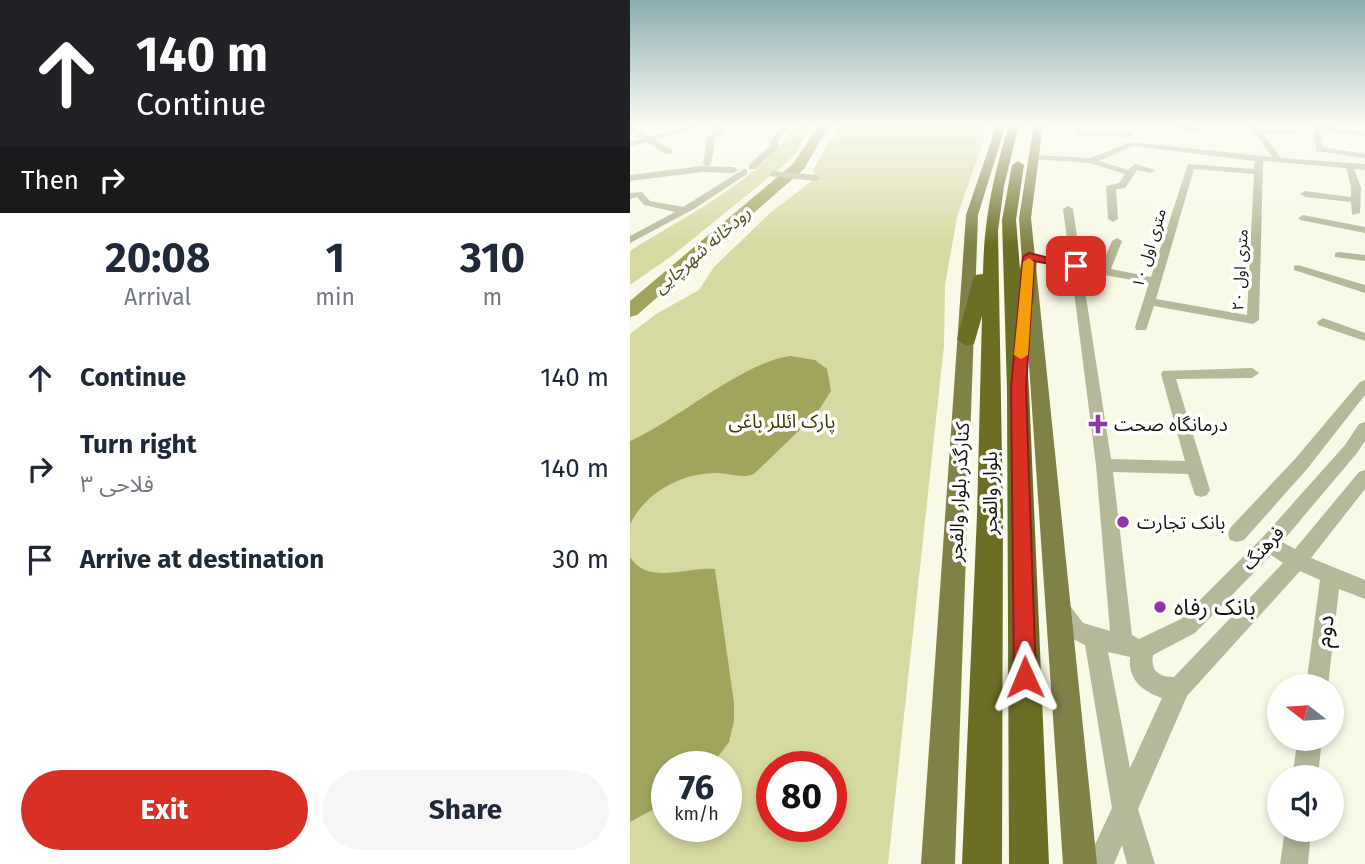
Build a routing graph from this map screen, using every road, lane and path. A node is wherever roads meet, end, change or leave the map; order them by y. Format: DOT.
graph roads {
  1 [pos="705,164"];
  2 [pos="709,164"];
  3 [pos="751,164"];
  4 [pos="989,164"];
  5 [pos="1003,164"];
  6 [pos="1018,164"];
  7 [pos="1032,164"];
  8 [pos="1102,164"];
  9 [pos="1259,164"];
  10 [pos="1341,164"];
  11 [pos="1349,165"];
  12 [pos="1365,166"];
  13 [pos="743,169"];
  14 [pos="1151,170"];
  15 [pos="1260,172"];
  16 [pos="1130,173"];
  17 [pos="651,174"];
  18 [pos="773,174"];
  19 [pos="630,178"];
  20 [pos="816,178"];
  21 [pos="1314,182"];
  22 [pos="630,196"];
  23 [pos="1355,200"];
  24 [pos="647,203"];
  25 [pos="630,207"];
  26 [pos="1068,209"];
  27 [pos="682,210"];
  28 [pos="1355,213"];
  29 [pos="1303,218"];
  30 [pos="1113,219"];
  31 [pos="1365,230"];
  32 [pos="991,231"];
  33 [pos="630,240"];
  34 [pos="1117,241"];
  35 [pos="1336,243"];
  36 [pos="1029,257"];
  37 [pos="1365,258"];
  38 [pos="1076,266"];
  39 [pos="1298,268"];
  40 [pos="1105,271"];
  41 [pos="1156,281"];
  42 [pos="1365,289"];
  43 [pos="1149,301"];
  44 [pos="1323,322"];
  45 [pos="1140,327"];
  46 [pos="1365,337"];
  47 [pos="967,340"];
  48 [pos="1252,373"];
  49 [pos="1365,385"];
  50 [pos="1018,388"];
  51 [pos="1365,428"];
  52 [pos="1104,466"];
  53 [pos="1195,468"];
  54 [pos="1365,477"];
  55 [pos="1201,490"];
  56 [pos="1237,534"];
  57 [pos="1269,544"];
  58 [pos="1297,561"];
  59 [pos="1331,575"];
  60 [pos="1365,590"];
  61 [pos="1060,608"];
  62 [pos="1095,638"];
  63 [pos="1133,647"];
  64 [pos="1319,674"];
  65 [pos="1179,688"];
  66 [pos="1124,806"];
  67 [pos="1297,842"];
  68 [pos="938,864"];
  69 [pos="982,864"];
  70 [pos="1029,864"];
  71 [pos="1080,864"];
  72 [pos="1100,864"];
  73 [pos="1141,864"];
  74 [pos="1294,864"];
  1 -- 17 [label="street"];
  2 -- 13 [label="street"];
  3 -- 13 [label="street"];
  4 -- 47 [label="main road, کنارگذر بلوار والفجر"];
  5 -- 32 [label="highway, بلوار والفجر"];
  6 -- 50 [label="highway, بلوار والفجر"];
  7 -- 36 [label="main road"];
  8 -- 16 [label="street"];
  9 -- 15 [label="street, ۲۰ متری اول"];
  10 -- 11 [label="street"];
  11 -- 12 [label="street"];
  11 -- 23 [label="street"];
  13 -- 17 [label="street"];
  13 -- 27 [label="street"];
  14 -- 16 [label="street"];
  15 -- 41 [label="street, ۱۰ متری اول"];
  15 -- 43 [label="street, ۲۰ متری اول"];
  16 -- 30 [label="street"];
  17 -- 19 [label="street"];
  18 -- 20 [label="street"];
  21 -- 23 [label="street"];
  22 -- 24 [label="street"];
  23 -- 28 [label="street"];
  24 -- 25 [label="street"];
  24 -- 27 [label="street"];
  26 -- 38 [label="street"];
  27 -- 33 [label="street"];
  29 -- 31 [label="street"];
  32 -- 47 [label="highway"];
  32 -- 69 [label="highway, بلوار والفجر"];
  34 -- 40 [label="street"];
  35 -- 37 [label="street"];
  36 -- 38 [label="street"];
  36 -- 50 [label="highway"];
  36 -- 61 [label="main road"];
  38 -- 40 [label="street"];
  38 -- 52 [label="street"];
  39 -- 42 [label="street"];
  40 -- 41 [label="street"];
  41 -- 43 [label="street, ۱۰ متری اول"];
  43 -- 45 [label="street, ۱۰ متری اول"];
  44 -- 46 [label="street"];
  47 -- 68 [label="main road, کنارگذر بلوار والفجر"];
  48 -- 53 [label="street"];
  49 -- 56 [label="street"];
  50 -- 70 [label="highway, بلوار والفجر"];
  51 -- 57 [label="street, فرهنگ"];
  52 -- 53 [label="street"];
  52 -- 63 [label="street"];
  53 -- 55 [label="street"];
  54 -- 58 [label="street, فرهنگ"];
  57 -- 58 [label="street"];
  57 -- 63 [label="street, فرهنگ"];
  58 -- 59 [label="street"];
  58 -- 65 [label="street, فرهنگ"];
  59 -- 60 [label="street"];
  59 -- 64 [label="street, دوم"];
  61 -- 62 [label="street"];
  61 -- 71 [label="main road"];
  62 -- 63 [label="street"];
  62 -- 66 [label="street"];
  63 -- 65 [label="street"];
  65 -- 66 [label="street, فرهنگ"];
  66 -- 72 [label="street, فرهنگ"];
  66 -- 73 [label="street"];
  67 -- 74 [label="street"];
}
